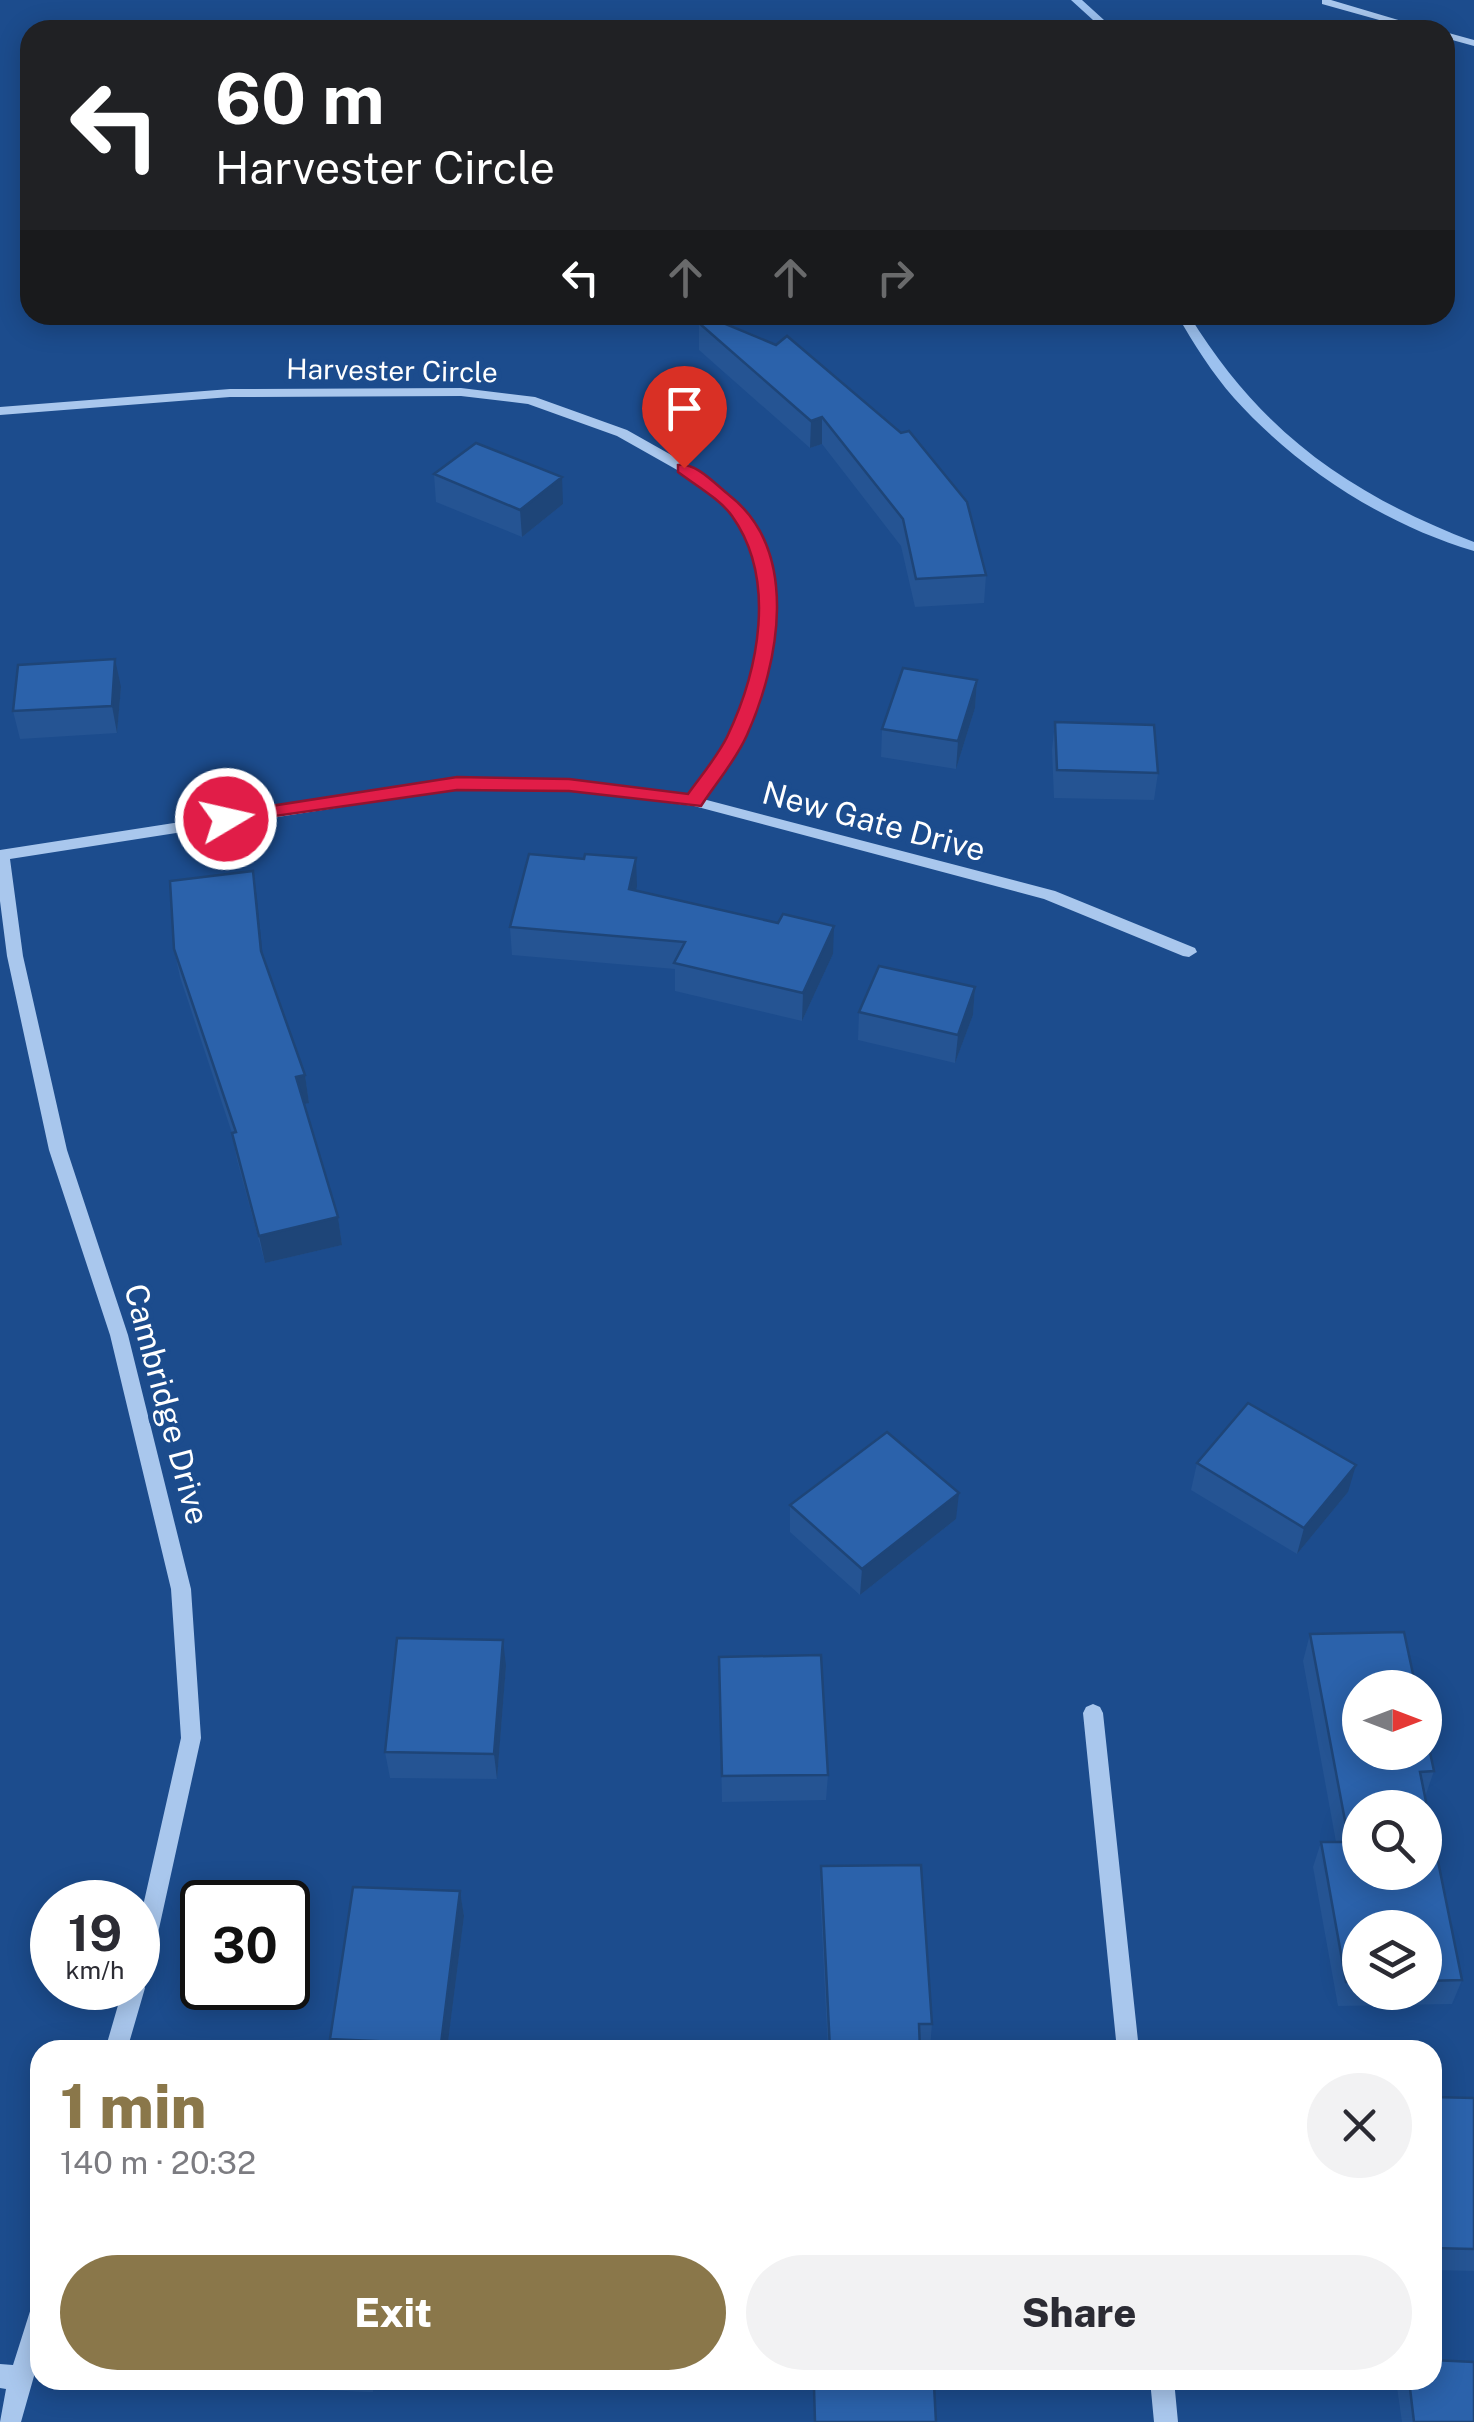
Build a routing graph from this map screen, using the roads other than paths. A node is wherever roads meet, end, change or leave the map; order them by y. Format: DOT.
graph roads {
  1 [pos="1326,2"];
  2 [pos="1391,20"];
  3 [pos="0,410"];
  4 [pos="694,802"];
  5 [pos="1,855"];
  6 [pos="1190,952"];
  7 [pos="1093,1713"];
  8 [pos="159,1880"];
  9 [pos="128,2010"];
  10 [pos="119,2040"];
  11 [pos="1127,2040"];
  12 [pos="30,2335"];
  13 [pos="11,2377"];
  14 [pos="1163,2390"];
  15 [pos="10,2422"];
  16 [pos="1166,2422"];
  1 -- 2 [label="street"];
  3 -- 4 [label="street, Harvester Circle"];
  4 -- 5 [label="street, New Gate Drive"];
  4 -- 6 [label="street, New Gate Drive"];
  5 -- 8 [label="street, Cambridge Drive"];
  7 -- 11 [label="street"];
  9 -- 10 [label="street"];
  12 -- 13 [label="street"];
  13 -- 15 [label="street"];
  14 -- 16 [label="street"];
}
